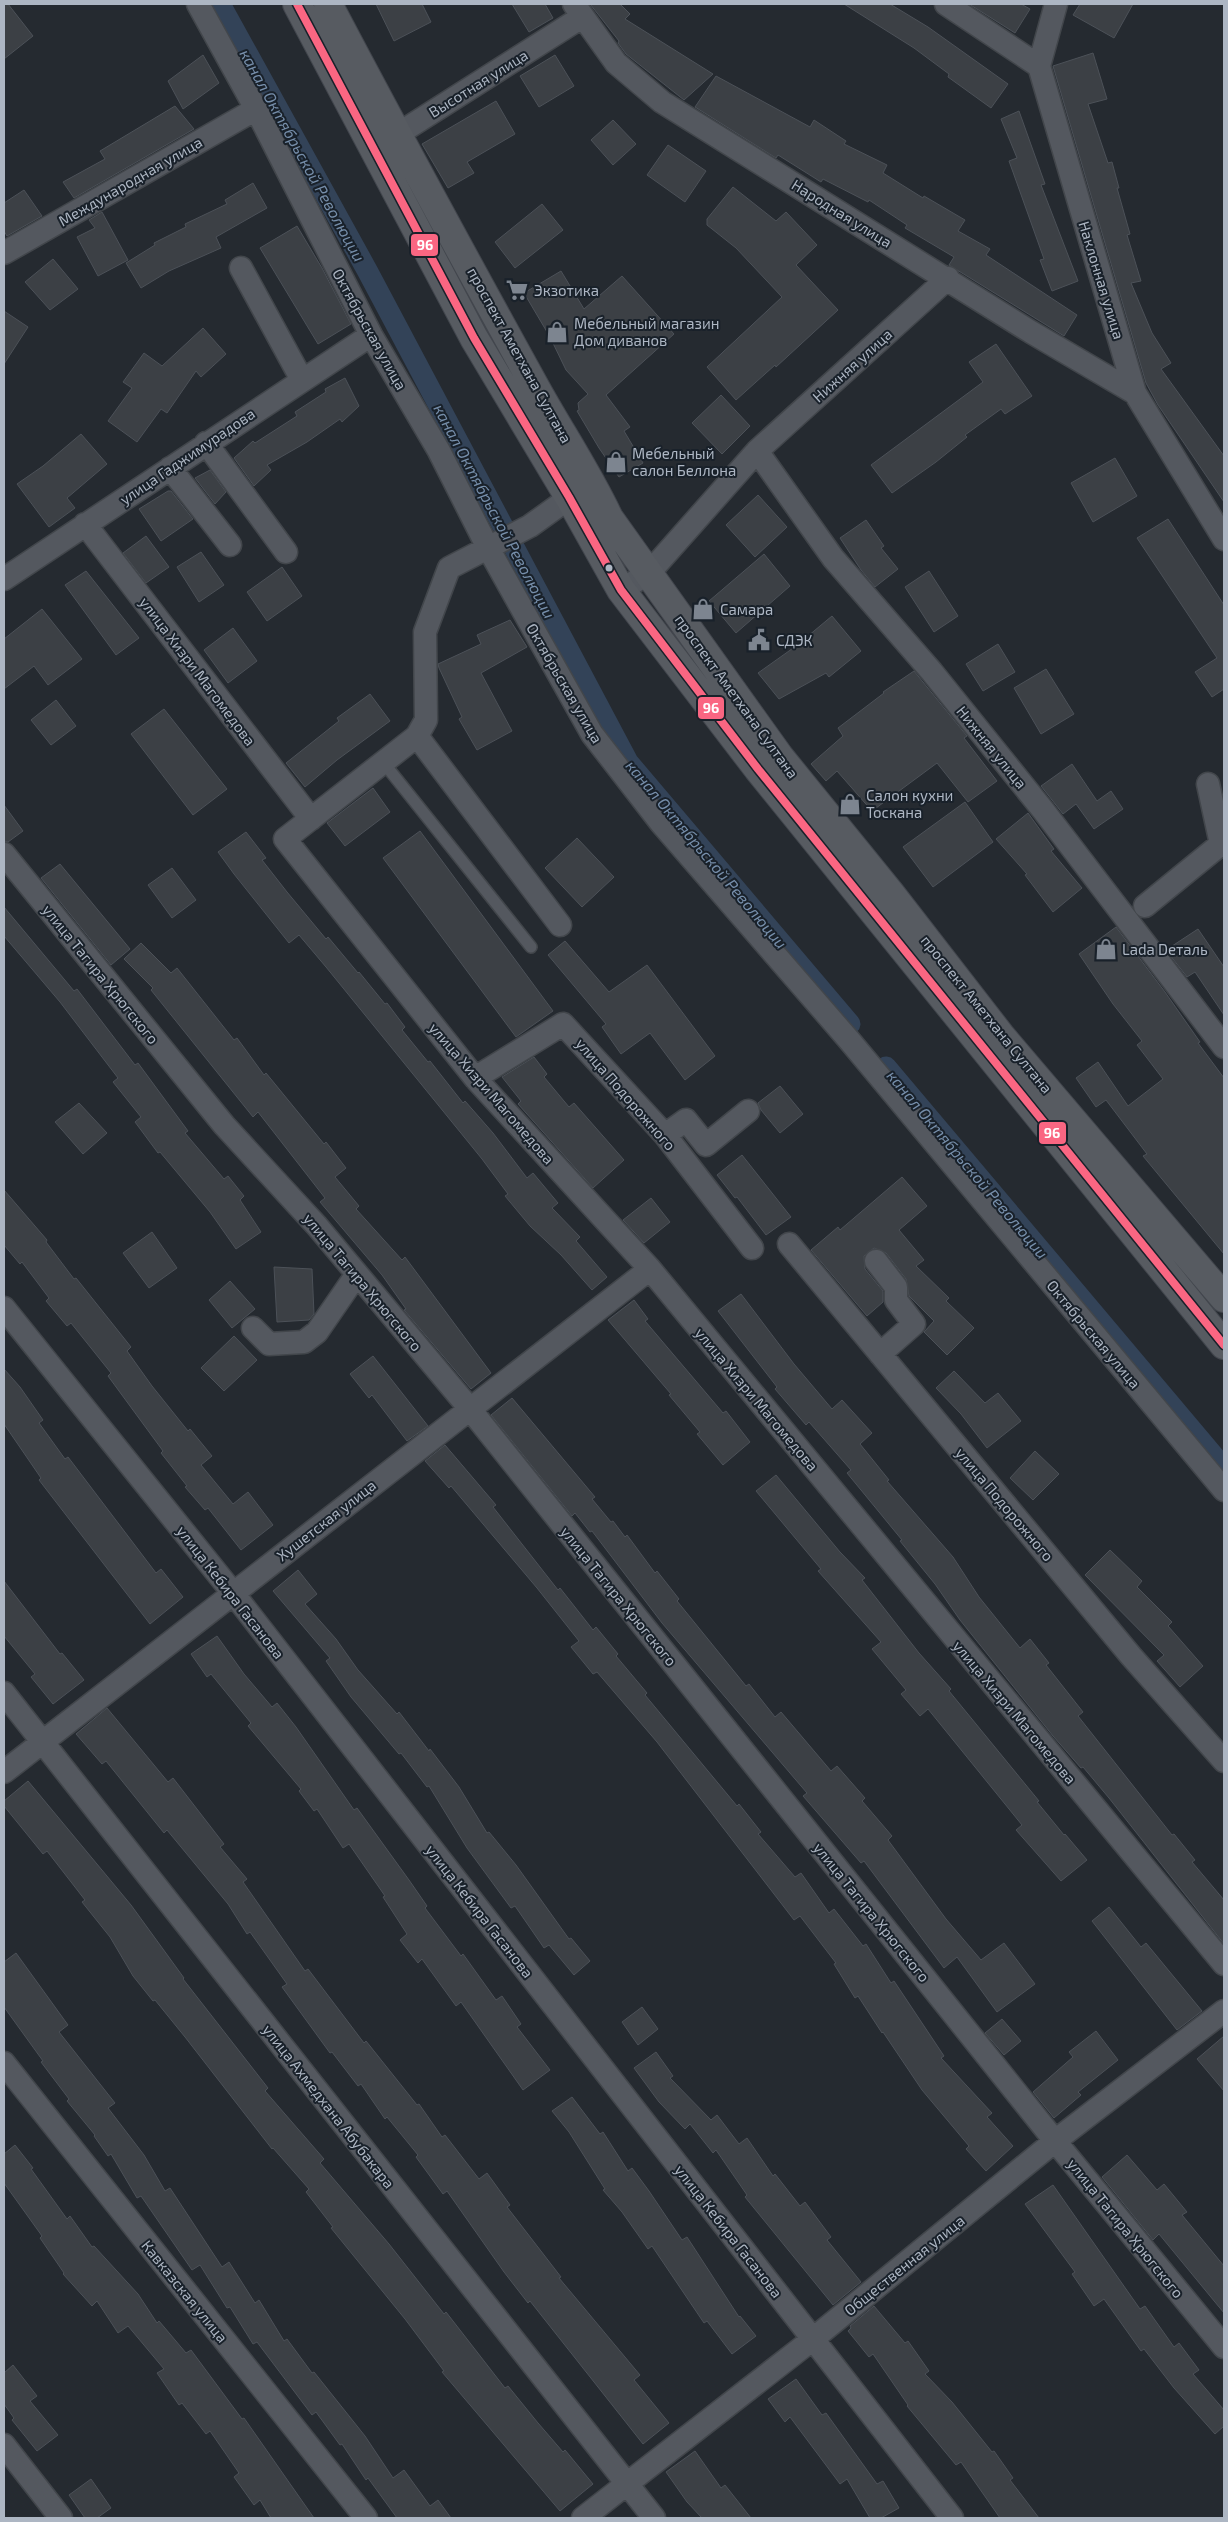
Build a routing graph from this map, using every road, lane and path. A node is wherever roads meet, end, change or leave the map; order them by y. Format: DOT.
graph roads {
  1 [pos="198,4"];
  2 [pos="298,4"];
  3 [pos="328,4"];
  4 [pos="946,4"];
  5 [pos="1056,4"];
  6 [pos="578,10"];
  7 [pos="1038,66"];
  8 [pos="256,109"];
  9 [pos="398,134"];
  10 [pos="372,145"];
  11 [pos="4,253"];
  12 [pos="241,268"];
  13 [pos="948,278"];
  14 [pos="371,335"];
  15 [pos="302,380"];
  16 [pos="1136,393"];
  17 [pos="206,442"];
  18 [pos="756,451"];
  19 [pos="170,468"];
  20 [pos="592,482"];
  21 [pos="569,497"];
  22 [pos="85,524"];
  23 [pos="1224,539"];
  24 [pos="230,545"];
  25 [pos="487,546"];
  26 [pos="286,552"];
  27 [pos="649,573"];
  28 [pos="4,579"];
  29 [pos="621,590"];
  30 [pos="416,736"];
  31 [pos="383,762"];
  32 [pos="1208,784"];
  33 [pos="311,819"];
  34 [pos="1222,845"];
  35 [pos="4,854"];
  36 [pos="1145,906"];
  37 [pos="560,925"];
  38 [pos="532,947"];
  39 [pos="1224,1047"];
  40 [pos="475,1078"];
  41 [pos="748,1111"];
  42 [pos="664,1136"];
  43 [pos="789,1244"];
  44 [pos="752,1248"];
  45 [pos="876,1261"];
  46 [pos="650,1269"];
  47 [pos="357,1274"];
  48 [pos="1224,1298"];
  49 [pos="4,1308"];
  50 [pos="253,1328"];
  51 [pos="1224,1345"];
  52 [pos="880,1354"];
  53 [pos="470,1409"];
  54 [pos="1224,1490"];
  55 [pos="233,1593"];
  56 [pos="4,1693"];
  57 [pos="43,1742"];
  58 [pos="1224,1761"];
  59 [pos="4,1772"];
  60 [pos="1224,1964"];
  61 [pos="1224,2011"];
  62 [pos="4,2063"];
  63 [pos="1055,2141"];
  64 [pos="813,2339"];
  65 [pos="1224,2347"];
  66 [pos="4,2445"];
  67 [pos="627,2483"];
  68 [pos="61,2518"];
  69 [pos="366,2518"];
  70 [pos="583,2518"];
  71 [pos="654,2518"];
  72 [pos="952,2518"];
  1 -- 8 [label="street, Октябрьская улица"];
  2 -- 10 [label="main road"];
  3 -- 9 [label="main road, проспект Аметхана Султана"];
  4 -- 7 [label="street"];
  5 -- 7 [label="street"];
  6 -- 9 [label="street, Высотная улица"];
  6 -- 13 [label="street, Народная улица"];
  7 -- 16 [label="street, Наклонная улица"];
  8 -- 11 [label="street, Международная улица"];
  8 -- 14 [label="street, Октябрьская улица"];
  9 -- 10 [label="street, Высотная улица"];
  9 -- 20 [label="main road, проспект Аметхана Султана"];
  10 -- 21 [label="main road"];
  12 -- 15 [label="street"];
  13 -- 16 [label="street, Народная улица"];
  13 -- 18 [label="street, Нижняя улица"];
  14 -- 15 [label="street, улица Гаджимурадова"];
  14 -- 25 [label="street, Октябрьская улица"];
  15 -- 17 [label="street, улица Гаджимурадова"];
  16 -- 23 [label="street, Наклонная улица"];
  17 -- 19 [label="street, улица Гаджимурадова"];
  17 -- 26 [label="street"];
  18 -- 27 [label="street, Нижняя улица"];
  18 -- 39 [label="street, Нижняя улица"];
  19 -- 22 [label="street, улица Гаджимурадова"];
  19 -- 24 [label="street"];
  20 -- 21 [label="street"];
  20 -- 27 [label="main road, проспект Аметхана Султана"];
  21 -- 25 [label="street"];
  21 -- 29 [label="main road"];
  22 -- 28 [label="street, улица Гаджимурадова"];
  22 -- 33 [label="street, улица Хизри Магомедова"];
  25 -- 30 [label="street"];
  25 -- 54 [label="street, Октябрьская улица"];
  27 -- 29 [label="street, Нижняя улица"];
  27 -- 48 [label="main road, проспект Аметхана Султана"];
  29 -- 51 [label="main road"];
  30 -- 31 [label="street"];
  30 -- 37 [label="street"];
  31 -- 33 [label="street"];
  31 -- 38 [label="lane"];
  32 -- 34 [label="street"];
  33 -- 40 [label="street, улица Хизри Магомедова"];
  34 -- 36 [label="street"];
  35 -- 47 [label="street, улица Тагира Хрюгского"];
  40 -- 42 [label="street, улица Подорожного"];
  40 -- 46 [label="street, улица Хизри Магомедова"];
  41 -- 42 [label="street"];
  42 -- 44 [label="street, улица Подорожного"];
  43 -- 52 [label="street, улица Подорожного"];
  45 -- 52 [label="street"];
  46 -- 53 [label="street, Хушетская улица"];
  46 -- 60 [label="street, улица Хизри Магомедова"];
  47 -- 50 [label="street"];
  47 -- 53 [label="street, улица Тагира Хрюгского"];
  49 -- 55 [label="street, улица Кебира Гасанова"];
  52 -- 58 [label="street, улица Подорожного"];
  53 -- 55 [label="street, Хушетская улица"];
  53 -- 63 [label="street, улица Тагира Хрюгского"];
  55 -- 57 [label="street, Хушетская улица"];
  55 -- 64 [label="street, улица Кебира Гасанова"];
  56 -- 57 [label="street, улица Ахмедхана Абубакара"];
  57 -- 59 [label="street, Хушетская улица"];
  57 -- 67 [label="street, улица Ахмедхана Абубакара"];
  61 -- 63 [label="street, Общественная улица"];
  62 -- 69 [label="street, Кавказская улица"];
  63 -- 64 [label="street, Общественная улица"];
  63 -- 65 [label="street, улица Тагира Хрюгского"];
  64 -- 67 [label="street, Общественная улица"];
  64 -- 72 [label="street, улица Кебира Гасанова"];
  66 -- 68 [label="street"];
  67 -- 70 [label="street, Общественная улица"];
  67 -- 71 [label="street, улица Ахмедхана Абубакара"];
}
